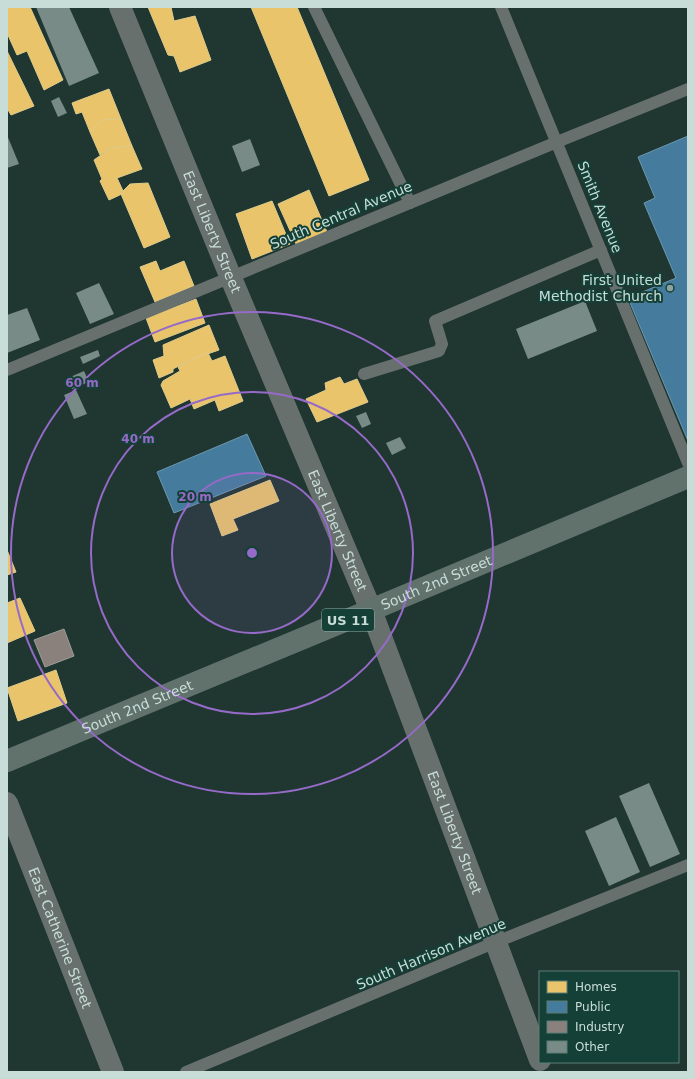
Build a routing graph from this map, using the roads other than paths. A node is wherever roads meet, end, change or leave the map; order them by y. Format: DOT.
graph roads {
  1 [pos="120,7"];
  2 [pos="314,7"];
  3 [pos="501,7"];
  4 [pos="688,89"];
  5 [pos="557,142"];
  6 [pos="410,203"];
  7 [pos="601,250"];
  8 [pos="231,278"];
  9 [pos="7,370"];
  10 [pos="364,374"];
  11 [pos="688,463"];
  12 [pos="688,477"];
  13 [pos="371,610"];
  14 [pos="7,761"];
  15 [pos="7,804"];
  16 [pos="688,865"];
  17 [pos="496,942"];
  18 [pos="539,1058"];
  19 [pos="112,1072"];
  20 [pos="186,1072"];
  1 -- 8 [label="street, East Liberty Street"];
  2 -- 6 [label="lane"];
  3 -- 5 [label="lane, Smith Avenue"];
  4 -- 5 [label="lane, South Central Avenue"];
  5 -- 6 [label="lane, South Central Avenue"];
  5 -- 7 [label="lane, Smith Avenue"];
  6 -- 8 [label="lane, South Central Avenue"];
  7 -- 10 [label="lane"];
  7 -- 11 [label="lane, Smith Avenue"];
  8 -- 9 [label="lane, South Central Avenue"];
  8 -- 13 [label="street, East Liberty Street"];
  12 -- 13 [label="main road, South 2nd Street / US 11"];
  13 -- 14 [label="main road, South 2nd Street / US 11"];
  13 -- 17 [label="street, East Liberty Street"];
  15 -- 19 [label="street, East Catherine Street"];
  16 -- 17 [label="lane, South Harrison Avenue"];
  17 -- 18 [label="street, East Liberty Street"];
  17 -- 20 [label="lane, South Harrison Avenue"];
}
